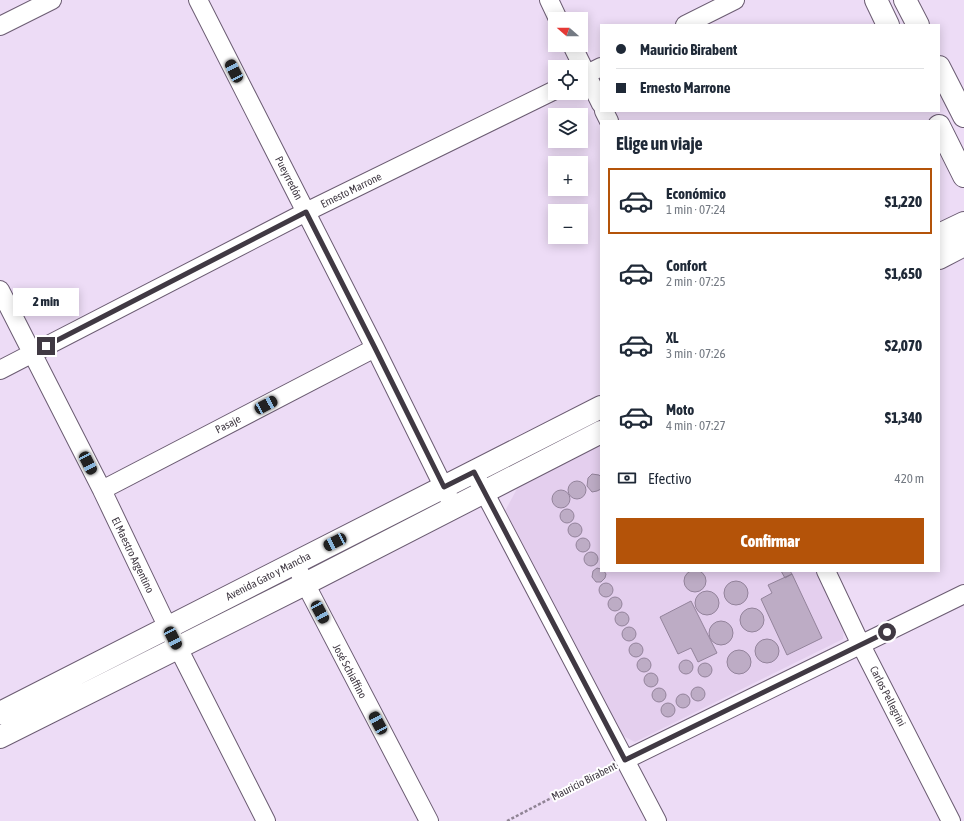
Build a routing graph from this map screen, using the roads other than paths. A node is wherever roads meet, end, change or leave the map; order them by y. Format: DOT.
graph roads {
  1 [pos="52,0"];
  2 [pos="198,0"];
  3 [pos="549,0"];
  4 [pos="735,0"];
  5 [pos="876,0"];
  6 [pos="905,0"];
  7 [pos="555,12"];
  8 [pos="687,24"];
  9 [pos="888,24"];
  10 [pos="917,24"];
  11 [pos="0,26"];
  12 [pos="576,52"];
  13 [pos="940,69"];
  14 [pos="590,73"];
  15 [pos="548,93"];
  16 [pos="600,101"];
  17 [pos="964,116"];
  18 [pos="940,128"];
  19 [pos="964,176"];
  20 [pos="306,212"];
  21 [pos="964,222"];
  22 [pos="940,234"];
  23 [pos="964,245"];
  24 [pos="940,257"];
  25 [pos="0,290"];
  26 [pos="375,348"];
  27 [pos="32,354"];
  28 [pos="0,370"];
  29 [pos="600,408"];
  30 [pos="600,433"];
  31 [pos="474,472"];
  32 [pos="444,487"];
  33 [pos="102,490"];
  34 [pos="483,492"];
  35 [pos="453,508"];
  36 [pos="294,562"];
  37 [pos="826,572"];
  38 [pos="305,584"];
  39 [pos="964,594"];
  40 [pos="168,628"];
  41 [pos="861,645"];
  42 [pos="178,647"];
  43 [pos="0,713"];
  44 [pos="0,737"];
  45 [pos="625,760"];
  46 [pos="266,821"];
  47 [pos="429,821"];
  48 [pos="657,821"];
  49 [pos="951,821"];
  1 -- 11 [label="street"];
  2 -- 20 [label="street, Pueyrredón"];
  3 -- 7 [label="street"];
  4 -- 8 [label="street"];
  5 -- 9 [label="main road"];
  6 -- 10 [label="main road"];
  12 -- 14 [label="street"];
  13 -- 17 [label="main road"];
  14 -- 16 [label="street"];
  15 -- 20 [label="street, Ernesto Marrone"];
  18 -- 19 [label="main road"];
  20 -- 26 [label="street, Pueyrredón"];
  20 -- 27 [label="street, Ernesto Marrone"];
  21 -- 22 [label="main road"];
  23 -- 24 [label="main road"];
  25 -- 27 [label="street, El Maestro Argentino"];
  26 -- 32 [label="street, Pueyrredón"];
  26 -- 33 [label="street, Pasaje"];
  27 -- 28 [label="street, Ernesto Marrone"];
  27 -- 33 [label="street, El Maestro Argentino"];
  29 -- 31 [label="main road, Avenida Gato y Mancha"];
  30 -- 34 [label="main road"];
  31 -- 32 [label="main road, Avenida Gato y Mancha"];
  31 -- 34 [label="street"];
  32 -- 35 [label="street, Pueyrredón"];
  32 -- 36 [label="main road, Avenida Gato y Mancha"];
  33 -- 40 [label="street, El Maestro Argentino"];
  34 -- 35 [label="main road"];
  34 -- 45 [label="street"];
  35 -- 38 [label="main road"];
  36 -- 38 [label="street, José Schiaffino"];
  36 -- 40 [label="main road, Avenida Gato y Mancha"];
  37 -- 41 [label="street, Carlos Pellegrini"];
  38 -- 42 [label="main road"];
  38 -- 47 [label="street, José Schiaffino"];
  39 -- 41 [label="street, Mauricio Birabent"];
  40 -- 42 [label="street, El Maestro Argentino"];
  40 -- 43 [label="main road, Avenida Gato y Mancha"];
  41 -- 45 [label="street, Mauricio Birabent"];
  41 -- 49 [label="street, Carlos Pellegrini"];
  42 -- 44 [label="main road"];
  42 -- 46 [label="street, El Maestro Argentino"];
  45 -- 48 [label="street"];
}
